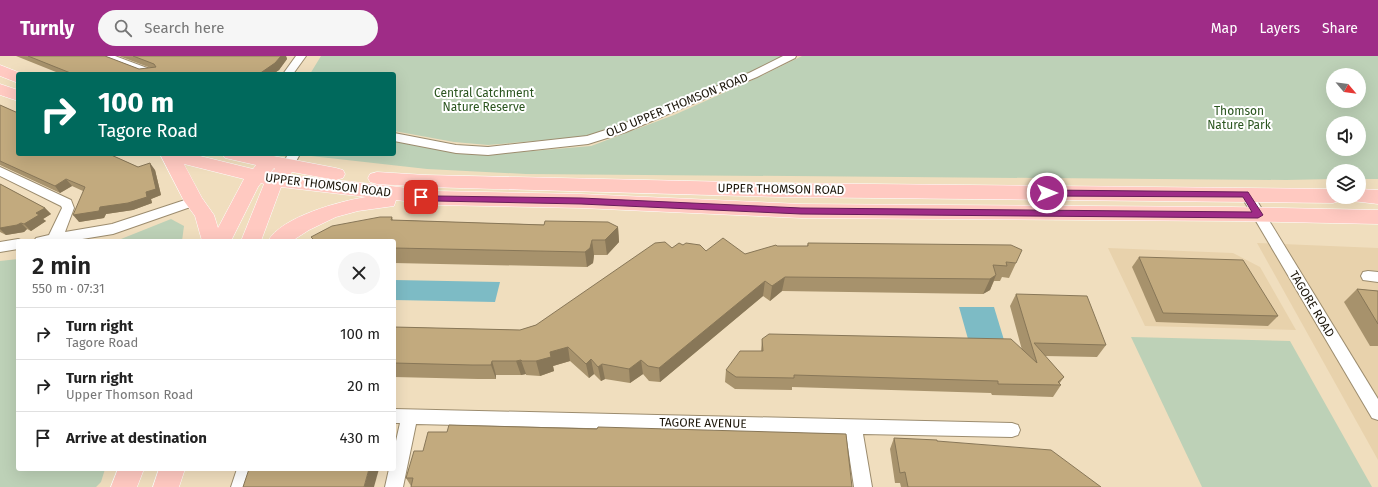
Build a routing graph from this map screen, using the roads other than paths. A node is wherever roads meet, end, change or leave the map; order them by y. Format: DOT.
graph roads {
  1 [pos="105,56"];
  2 [pos="302,56"];
  3 [pos="791,56"];
  4 [pos="139,68"];
  5 [pos="132,72"];
  6 [pos="149,72"];
  7 [pos="290,72"];
  8 [pos="0,89"];
  9 [pos="16,95"];
  10 [pos="396,137"];
  11 [pos="170,156"];
  12 [pos="177,156"];
  13 [pos="242,156"];
  14 [pos="281,163"];
  15 [pos="0,171"];
  16 [pos="256,176"];
  17 [pos="1246,194"];
  18 [pos="1326,196"];
  19 [pos="1366,196"];
  20 [pos="1378,197"];
  21 [pos="436,198"];
  22 [pos="194,201"];
  23 [pos="1258,215"];
  24 [pos="1378,217"];
  25 [pos="48,239"];
  26 [pos="53,239"];
  27 [pos="211,239"];
  28 [pos="222,239"];
  29 [pos="252,239"];
  30 [pos="281,239"];
  31 [pos="16,244"];
  32 [pos="0,247"];
  33 [pos="1378,413"];
  34 [pos="402,416"];
  35 [pos="853,426"];
  36 [pos="1012,430"];
  37 [pos="396,469"];
  38 [pos="130,471"];
  39 [pos="171,471"];
  40 [pos="245,471"];
  41 [pos="396,471"];
  42 [pos="124,487"];
  43 [pos="166,487"];
  44 [pos="240,487"];
  45 [pos="394,487"];
  46 [pos="862,487"];
  1 -- 4 [label="street"];
  2 -- 7 [label="street"];
  3 -- 10 [label="street, OLD UPPER THOMSON ROAD"];
  4 -- 5 [label="street"];
  4 -- 6 [label="street"];
  8 -- 9 [label="main road"];
  11 -- 22 [label="main road"];
  12 -- 16 [label="main road, UPPER THOMSON ROAD"];
  13 -- 14 [label="main road, UPPER THOMSON ROAD"];
  14 -- 16 [label="main road, UPPER THOMSON ROAD"];
  14 -- 17 [label="main road, UPPER THOMSON ROAD"];
  14 -- 21 [label="main road, UPPER THOMSON ROAD"];
  14 -- 29 [label="main road"];
  15 -- 25 [label="street"];
  16 -- 28 [label="main road"];
  17 -- 18 [label="main road, UPPER THOMSON ROAD"];
  17 -- 23 [label="street, TAGORE ROAD"];
  19 -- 20 [label="main road"];
  21 -- 23 [label="main road, UPPER THOMSON ROAD"];
  21 -- 30 [label="main road"];
  22 -- 26 [label="street"];
  22 -- 27 [label="main road"];
  23 -- 24 [label="main road, UPPER THOMSON ROAD"];
  23 -- 33 [label="street, TAGORE ROAD"];
  31 -- 32 [label="street"];
  34 -- 35 [label="street, TAGORE AVENUE"];
  34 -- 37 [label="street"];
  35 -- 36 [label="street, TAGORE AVENUE"];
  35 -- 46 [label="street"];
  38 -- 42 [label="main road"];
  39 -- 43 [label="main road"];
  40 -- 44 [label="street"];
  41 -- 45 [label="street"];
}
